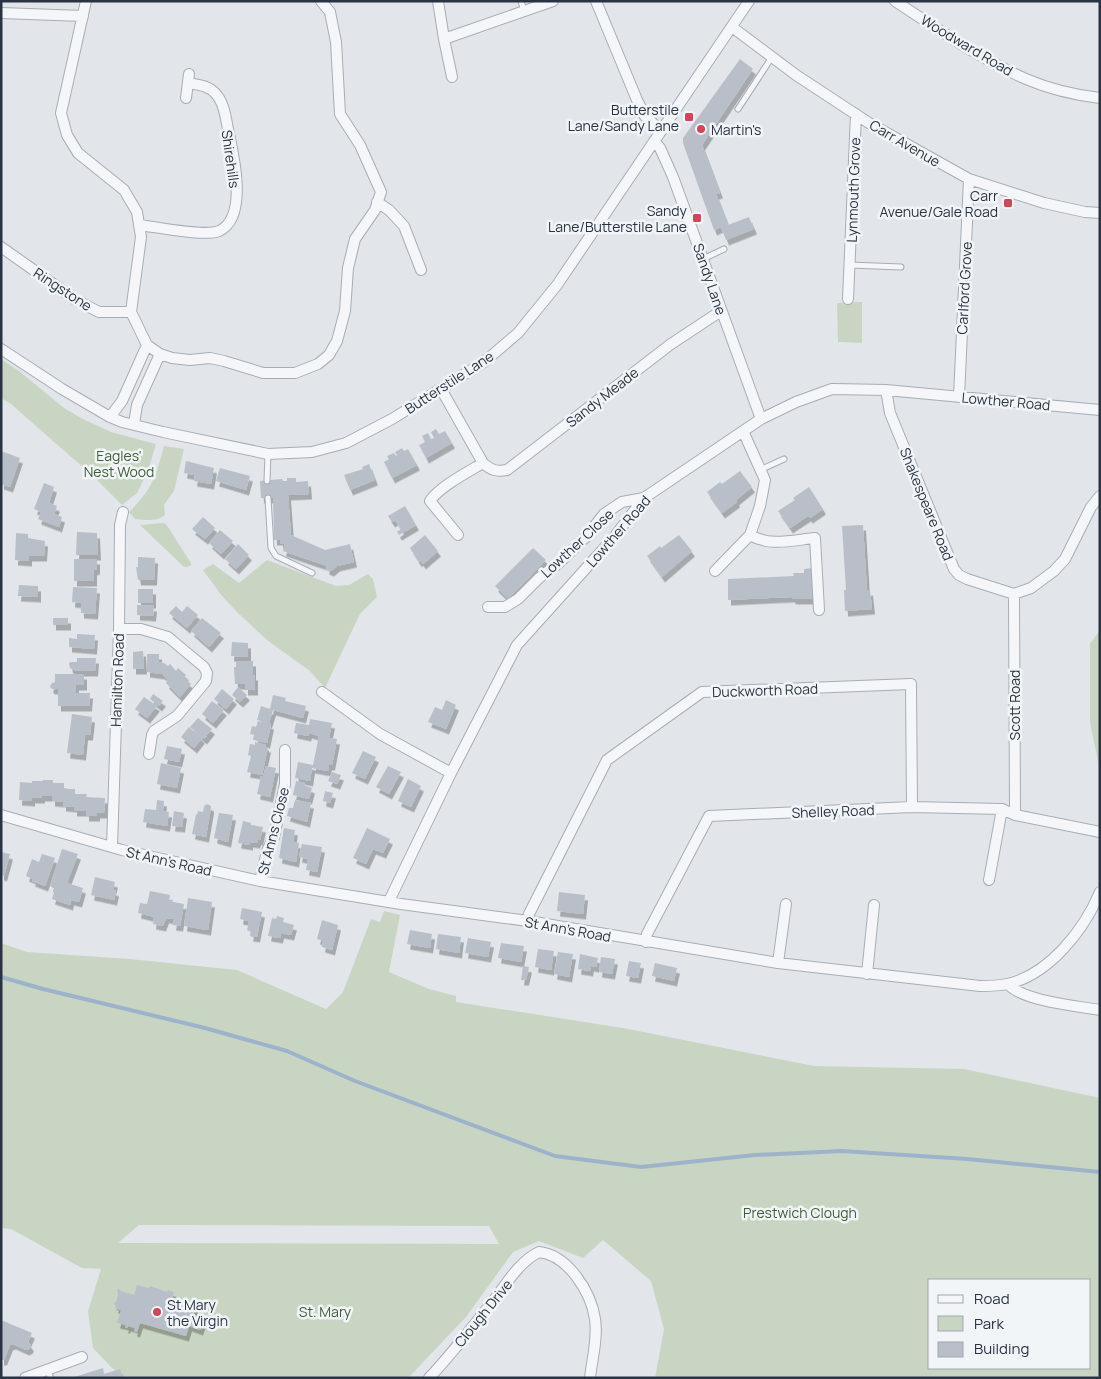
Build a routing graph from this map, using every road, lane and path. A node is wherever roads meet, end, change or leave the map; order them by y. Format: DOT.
graph roads {
  1 [pos="86,1"];
  2 [pos="321,1"];
  3 [pos="438,1"];
  4 [pos="553,1"];
  5 [pos="596,1"];
  6 [pos="750,1"];
  7 [pos="895,1"];
  8 [pos="522,6"];
  9 [pos="1,12"];
  10 [pos="83,16"];
  11 [pos="732,27"];
  12 [pos="444,39"];
  13 [pos="772,57"];
  14 [pos="452,77"];
  15 [pos="186,98"];
  16 [pos="1100,98"];
  17 [pos="738,109"];
  18 [pos="856,114"];
  19 [pos="661,131"];
  20 [pos="654,141"];
  21 [pos="969,179"];
  22 [pos="378,202"];
  23 [pos="1100,213"];
  24 [pos="139,225"];
  25 [pos="1,247"];
  26 [pos="724,249"];
  27 [pos="703,258"];
  28 [pos="850,265"];
  29 [pos="901,267"];
  30 [pos="421,270"];
  31 [pos="848,299"];
  32 [pos="721,311"];
  33 [pos="131,312"];
  34 [pos="146,344"];
  35 [pos="1,349"];
  36 [pos="160,354"];
  37 [pos="441,389"];
  38 [pos="886,390"];
  39 [pos="959,397"];
  40 [pos="1100,410"];
  41 [pos="110,417"];
  42 [pos="761,419"];
  43 [pos="134,424"];
  44 [pos="743,431"];
  45 [pos="268,454"];
  46 [pos="784,459"];
  47 [pos="482,463"];
  48 [pos="760,470"];
  49 [pos="267,481"];
  50 [pos="1100,496"];
  51 [pos="268,498"];
  52 [pos="644,498"];
  53 [pos="123,512"];
  54 [pos="458,535"];
  55 [pos="750,535"];
  56 [pos="714,571"];
  57 [pos="312,573"];
  58 [pos="1014,594"];
  59 [pos="488,607"];
  60 [pos="818,610"];
  61 [pos="119,629"];
  62 [pos="322,692"];
  63 [pos="285,750"];
  64 [pos="149,754"];
  65 [pos="451,773"];
  66 [pos="912,807"];
  67 [pos="1002,809"];
  68 [pos="1,815"];
  69 [pos="1015,815"];
  70 [pos="1098,831"];
  71 [pos="112,847"];
  72 [pos="988,880"];
  73 [pos="260,882"];
  74 [pos="1098,899"];
  75 [pos="389,901"];
  76 [pos="786,904"];
  77 [pos="874,905"];
  78 [pos="528,921"];
  79 [pos="646,942"];
  80 [pos="778,964"];
  81 [pos="867,974"];
  82 [pos="1008,984"];
  83 [pos="1100,1010"];
  84 [pos="82,1357"];
  85 [pos="49,1374"];
  86 [pos="25,1378"];
  87 [pos="429,1378"];
  88 [pos="590,1378"];
  1 -- 10 [label="street"];
  2 -- 22 [label="street"];
  3 -- 12 [label="street"];
  4 -- 8 [label="street"];
  5 -- 19 [label="street"];
  6 -- 11 [label="street, Butterstile Lane"];
  7 -- 16 [label="street, Woodward Road"];
  8 -- 12 [label="street"];
  9 -- 10 [label="street"];
  10 -- 24 [label="street"];
  11 -- 13 [label="street, Carr Avenue"];
  11 -- 19 [label="street, Butterstile Lane"];
  12 -- 14 [label="street"];
  13 -- 17 [label="lane"];
  13 -- 18 [label="street, Carr Avenue"];
  15 -- 24 [label="street, Shirehills"];
  18 -- 21 [label="street, Carr Avenue"];
  18 -- 28 [label="street, Lynmouth Grove"];
  19 -- 20 [label="street, Butterstile Lane"];
  20 -- 27 [label="street, Sandy Lane"];
  20 -- 37 [label="street, Butterstile Lane"];
  21 -- 23 [label="street, Carr Avenue"];
  21 -- 39 [label="street, Carlford Grove"];
  22 -- 30 [label="street"];
  22 -- 36 [label="street"];
  24 -- 33 [label="street"];
  25 -- 33 [label="street, Ringstone"];
  26 -- 27 [label="lane"];
  27 -- 32 [label="street, Sandy Lane"];
  28 -- 29 [label="lane"];
  28 -- 31 [label="street, Lynmouth Grove"];
  32 -- 42 [label="street, Sandy Lane"];
  32 -- 47 [label="street, Sandy Meade"];
  33 -- 34 [label="street"];
  34 -- 36 [label="street"];
  34 -- 41 [label="street"];
  35 -- 41 [label="street, Butterstile Lane"];
  36 -- 43 [label="street"];
  37 -- 45 [label="street, Butterstile Lane"];
  37 -- 47 [label="street"];
  38 -- 39 [label="street, Lowther Road"];
  38 -- 42 [label="street, Lowther Road"];
  38 -- 58 [label="street, Shakespeare Road"];
  39 -- 40 [label="street, Lowther Road"];
  41 -- 43 [label="street, Butterstile Lane"];
  42 -- 44 [label="street, Lowther Road"];
  43 -- 45 [label="street, Butterstile Lane"];
  44 -- 48 [label="street"];
  44 -- 52 [label="street, Lowther Road"];
  45 -- 49 [label="lane"];
  46 -- 48 [label="lane"];
  47 -- 54 [label="street"];
  48 -- 55 [label="street"];
  50 -- 58 [label="street"];
  51 -- 57 [label="lane"];
  52 -- 59 [label="street, Lowther Close"];
  52 -- 65 [label="street, Lowther Road"];
  53 -- 61 [label="street, Hamilton Road"];
  55 -- 56 [label="street"];
  55 -- 60 [label="street"];
  58 -- 69 [label="street, Scott Road"];
  61 -- 64 [label="street"];
  61 -- 71 [label="street, Hamilton Road"];
  62 -- 65 [label="street"];
  63 -- 73 [label="street, St Anns Close"];
  65 -- 75 [label="street, Lowther Road"];
  66 -- 67 [label="street, Shelley Road"];
  66 -- 78 [label="street, Duckworth Road"];
  66 -- 79 [label="street, Shelley Road"];
  67 -- 69 [label="street, Shelley Road"];
  67 -- 72 [label="street"];
  68 -- 71 [label="street, St Ann's Road"];
  69 -- 70 [label="street, Shelley Road"];
  71 -- 73 [label="street, St Ann's Road"];
  73 -- 75 [label="street, St Ann's Road"];
  74 -- 82 [label="street, St Ann's Road"];
  75 -- 78 [label="street, St Ann's Road"];
  76 -- 80 [label="street"];
  77 -- 81 [label="street"];
  78 -- 79 [label="street, St Ann's Road"];
  79 -- 80 [label="street, St Ann's Road"];
  80 -- 81 [label="street, St Ann's Road"];
  81 -- 82 [label="street, St Ann's Road"];
  82 -- 83 [label="street"];
  84 -- 85 [label="street"];
  85 -- 86 [label="street"];
  87 -- 88 [label="street, Clough Drive"];
}
